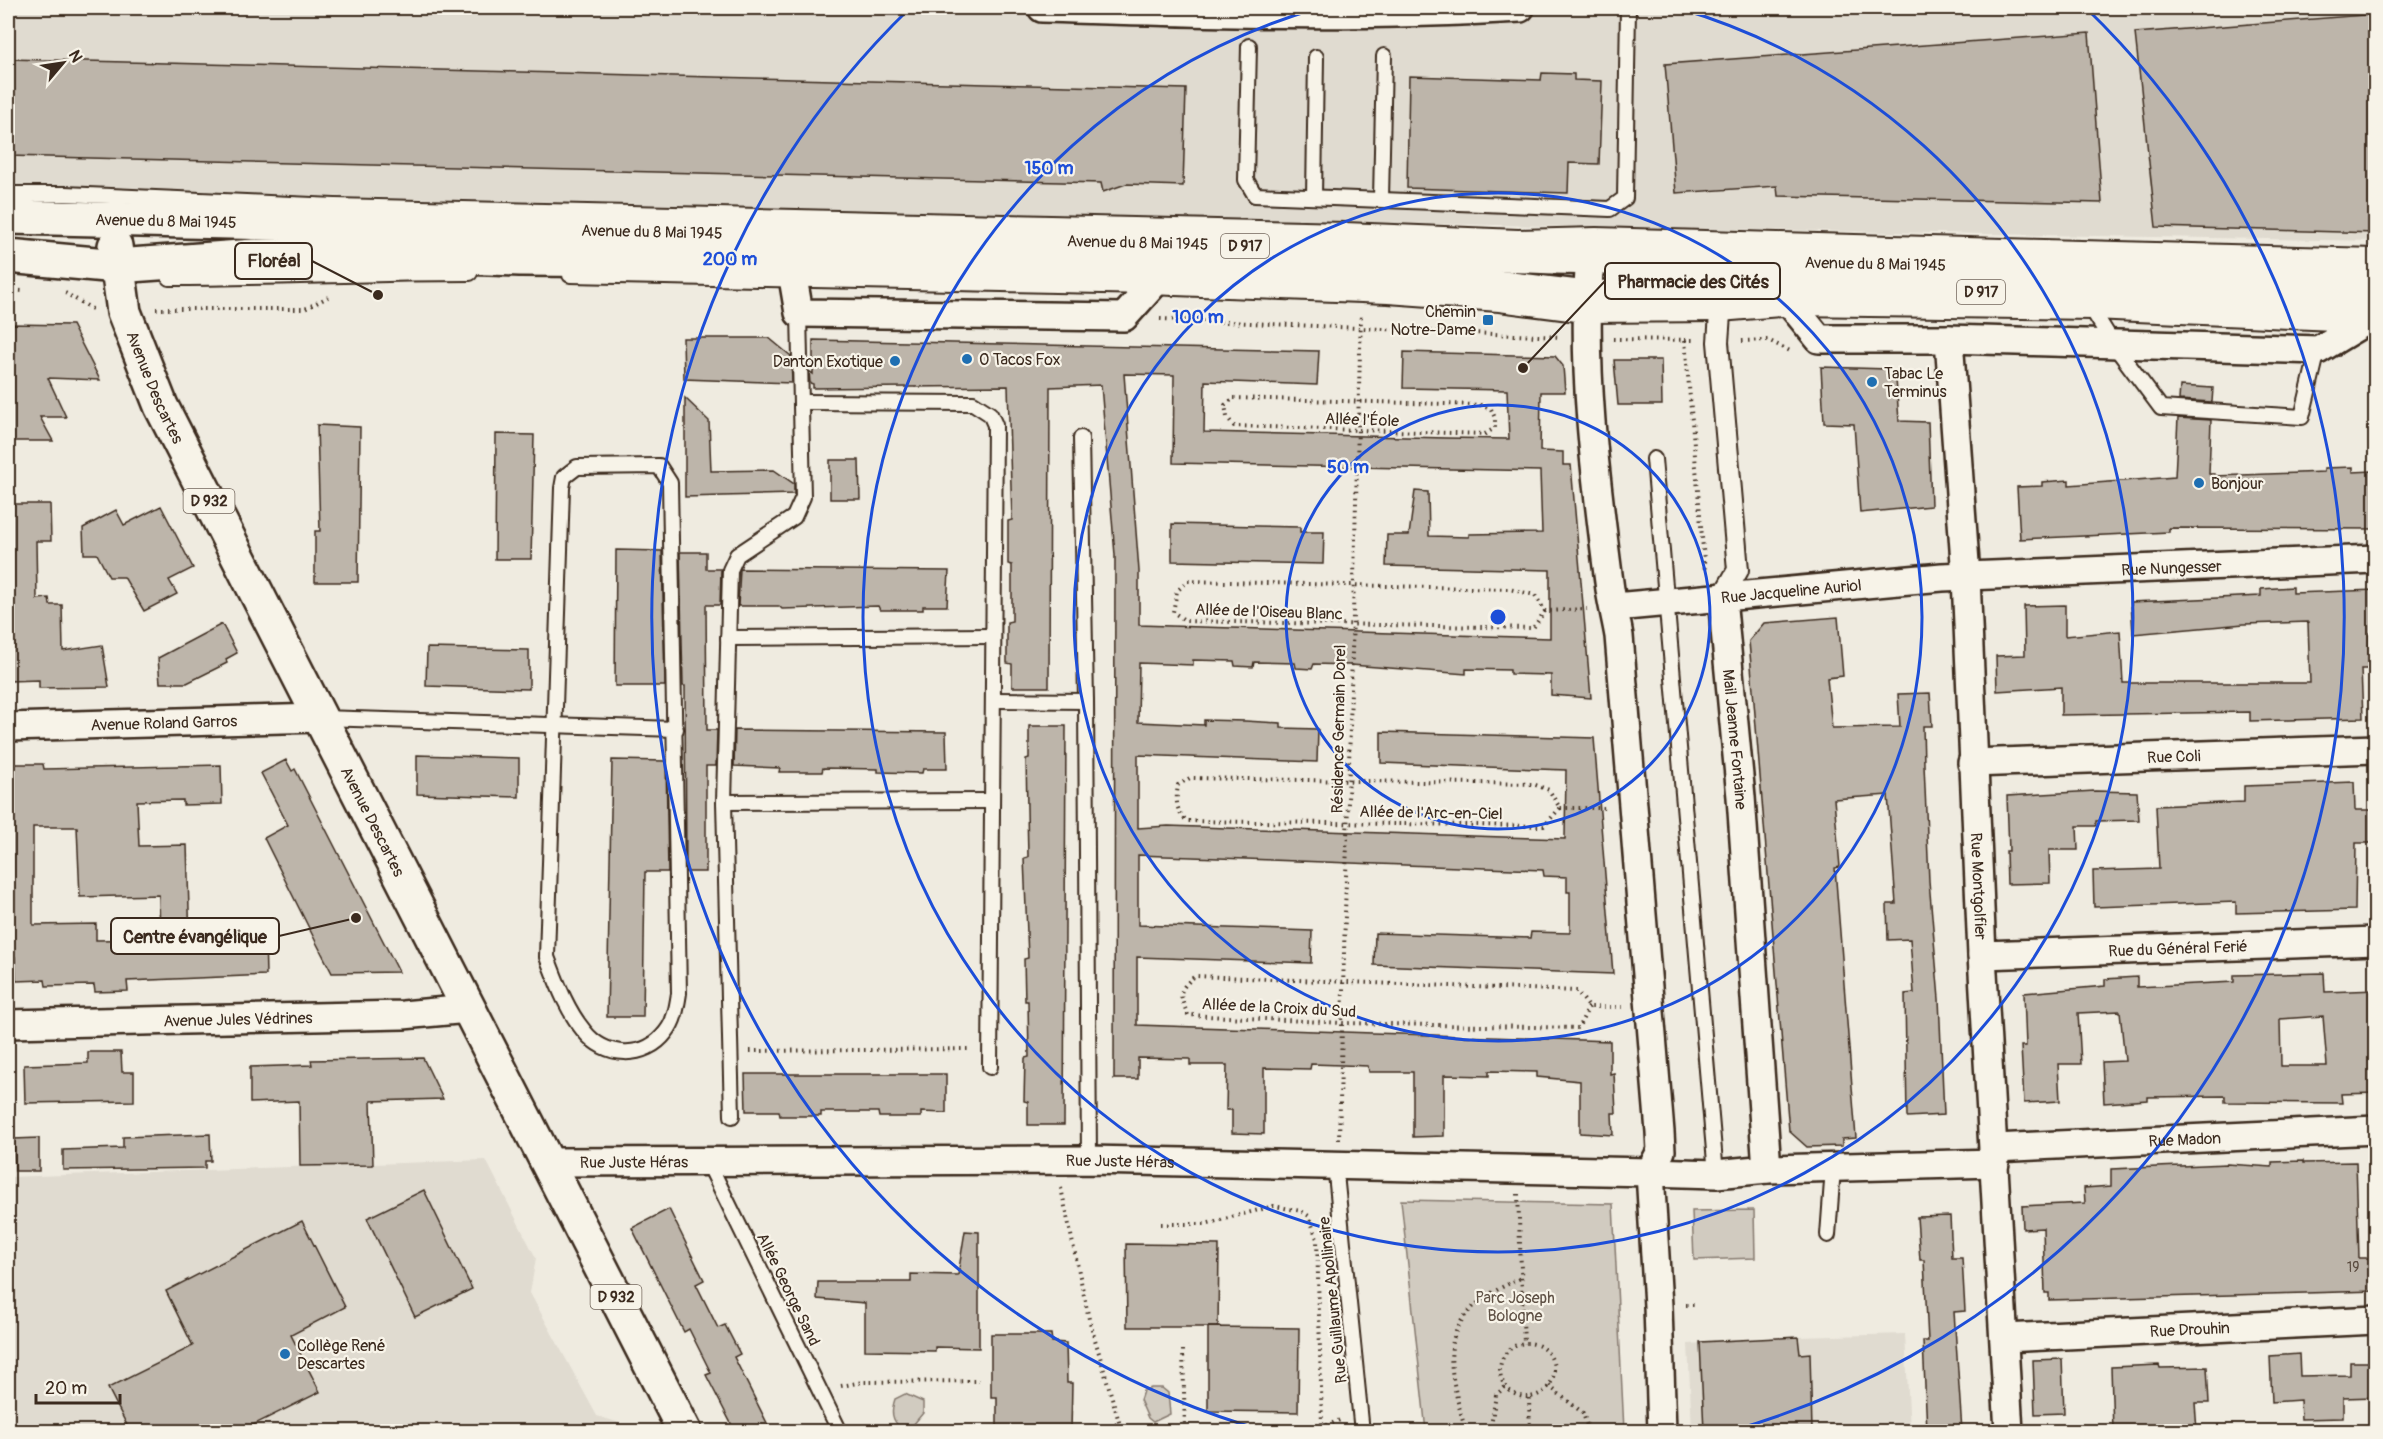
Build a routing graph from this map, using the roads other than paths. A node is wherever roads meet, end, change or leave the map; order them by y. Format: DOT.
graph roads {
  1 [pos="1042,8"];
  2 [pos="1520,8"];
  3 [pos="1628,8"];
  4 [pos="1225,11"];
  5 [pos="1249,46"];
  6 [pos="1384,56"];
  7 [pos="1316,57"];
  8 [pos="8,194"];
  9 [pos="1314,197"];
  10 [pos="1381,199"];
  11 [pos="113,208"];
  12 [pos="8,217"];
  13 [pos="8,256"];
  14 [pos="2376,256"];
  15 [pos="1590,257"];
  16 [pos="792,271"];
  17 [pos="117,272"];
  18 [pos="38,273"];
  19 [pos="485,273"];
  20 [pos="554,275"];
  21 [pos="1158,278"];
  22 [pos="2376,279"];
  23 [pos="1787,300"];
  24 [pos="2088,303"];
  25 [pos="799,314"];
  26 [pos="1720,314"];
  27 [pos="1586,317"];
  28 [pos="2372,317"];
  29 [pos="1949,339"];
  30 [pos="2114,345"];
  31 [pos="2318,350"];
  32 [pos="801,402"];
  33 [pos="1081,438"];
  34 [pos="1654,459"];
  35 [pos="2376,559"];
  36 [pos="1966,577"];
  37 [pos="1722,598"];
  38 [pos="1667,603"];
  39 [pos="1615,607"];
  40 [pos="993,636"];
  41 [pos="728,638"];
  42 [pos="993,700"];
  43 [pos="1086,701"];
  44 [pos="319,718"];
  45 [pos="8,727"];
  46 [pos="556,727"];
  47 [pos="676,729"];
  48 [pos="2376,749"];
  49 [pos="1972,763"];
  50 [pos="992,801"];
  51 [pos="724,802"];
  52 [pos="2376,941"];
  53 [pos="1982,956"];
  54 [pos="468,1009"];
  55 [pos="8,1024"];
  56 [pos="990,1067"];
  57 [pos="732,1116"];
  58 [pos="2376,1130"];
  59 [pos="1995,1156"];
  60 [pos="1089,1160"];
  61 [pos="547,1162"];
  62 [pos="708,1162"];
  63 [pos="1335,1164"];
  64 [pos="1833,1168"];
  65 [pos="1767,1169"];
  66 [pos="1650,1172"];
  67 [pos="1716,1174"];
  68 [pos="1828,1235"];
  69 [pos="2376,1320"];
  70 [pos="2004,1338"];
  71 [pos="685,1431"];
  72 [pos="840,1431"];
  73 [pos="1362,1431"];
  74 [pos="1662,1431"];
  75 [pos="2009,1431"];
  1 -- 4 [label="street"];
  2 -- 4 [label="street"];
  3 -- 10 [label="lane"];
  5 -- 9 [label="lane"];
  6 -- 10 [label="lane"];
  7 -- 9 [label="lane"];
  8 -- 11 [label="lane"];
  9 -- 10 [label="lane"];
  11 -- 12 [label="main road, Avenue du 8 Mai 1945"];
  11 -- 14 [label="lane"];
  11 -- 15 [label="main road, Avenue du 8 Mai 1945 / D 917"];
  11 -- 17 [label="main road, Avenue Descartes / D 932"];
  13 -- 17 [label="main road, Avenue du 8 Mai 1945"];
  15 -- 22 [label="main road, Avenue du 8 Mai 1945 / D 917"];
  15 -- 27 [label="street"];
  16 -- 17 [label="main road, Avenue du 8 Mai 1945 / D 917"];
  16 -- 20 [label="lane"];
  16 -- 21 [label="main road, Avenue du 8 Mai 1945 / D 917"];
  16 -- 25 [label="street"];
  17 -- 18 [label="lane"];
  17 -- 19 [label="lane"];
  17 -- 44 [label="main road, Avenue Descartes / D 932"];
  21 -- 25 [label="street"];
  21 -- 27 [label="lane"];
  21 -- 27 [label="main road, Avenue du 8 Mai 1945 / D 917"];
  23 -- 24 [label="main road, Avenue du 8 Mai 1945 / D 917"];
  23 -- 26 [label="lane"];
  23 -- 27 [label="main road, Avenue du 8 Mai 1945 / D 917"];
  23 -- 29 [label="street"];
  24 -- 28 [label="main road, Avenue du 8 Mai 1945 / D 917"];
  24 -- 30 [label="lane"];
  25 -- 32 [label="lane"];
  26 -- 27 [label="lane"];
  26 -- 37 [label="street"];
  27 -- 39 [label="street"];
  28 -- 31 [label="street"];
  29 -- 30 [label="street"];
  29 -- 36 [label="street, Rue Montgolfier"];
  30 -- 31 [label="street"];
  30 -- 31 [label="lane"];
  32 -- 40 [label="lane"];
  32 -- 41 [label="lane"];
  33 -- 43 [label="lane"];
  34 -- 38 [label="lane"];
  35 -- 36 [label="street, Rue Nungesser"];
  36 -- 37 [label="street, Rue Jacqueline Auriol"];
  36 -- 49 [label="street, Rue Montgolfier"];
  37 -- 38 [label="street, Rue Jacqueline Auriol"];
  37 -- 65 [label="street, Mail Jeanne Fontaine"];
  38 -- 39 [label="street, Rue Jacqueline Auriol"];
  38 -- 67 [label="lane"];
  39 -- 66 [label="street"];
  40 -- 41 [label="lane"];
  40 -- 42 [label="lane"];
  41 -- 51 [label="lane"];
  42 -- 43 [label="lane"];
  42 -- 50 [label="lane"];
  43 -- 60 [label="lane"];
  44 -- 45 [label="street, Avenue Roland Garros"];
  44 -- 46 [label="lane"];
  44 -- 54 [label="main road, Avenue Descartes / D 932"];
  46 -- 47 [label="lane"];
  46 -- 47 [label="lane"];
  46 -- 47 [label="lane"];
  48 -- 49 [label="street, Rue Coli"];
  49 -- 53 [label="street, Rue Montgolfier"];
  50 -- 51 [label="lane"];
  50 -- 56 [label="lane"];
  51 -- 57 [label="lane"];
  52 -- 53 [label="street, Rue du Général Ferié"];
  53 -- 59 [label="street, Rue Montgolfier"];
  54 -- 55 [label="street, Avenue Jules Védrines"];
  54 -- 61 [label="main road, Avenue Descartes / D 932"];
  58 -- 59 [label="street, Rue Madon"];
  59 -- 64 [label="street, Rue Madon"];
  59 -- 70 [label="street, Rue Montgolfier"];
  60 -- 62 [label="street, Rue Juste Héras"];
  60 -- 63 [label="street, Rue Juste Héras"];
  61 -- 62 [label="street, Rue Juste Héras"];
  61 -- 71 [label="main road, Avenue Descartes / D 932"];
  62 -- 72 [label="lane, Allée George Sand"];
  63 -- 66 [label="street, Rue Juste Héras"];
  63 -- 73 [label="lane, Rue Guillaume Apollinaire"];
  64 -- 65 [label="street, Rue Juste Héras"];
  64 -- 68 [label="lane"];
  65 -- 67 [label="street, Rue Juste Héras"];
  66 -- 67 [label="street, Rue Juste Héras"];
  66 -- 74 [label="street"];
  69 -- 70 [label="street, Rue Drouhin"];
  70 -- 75 [label="street, Rue Montgolfier"];
}
